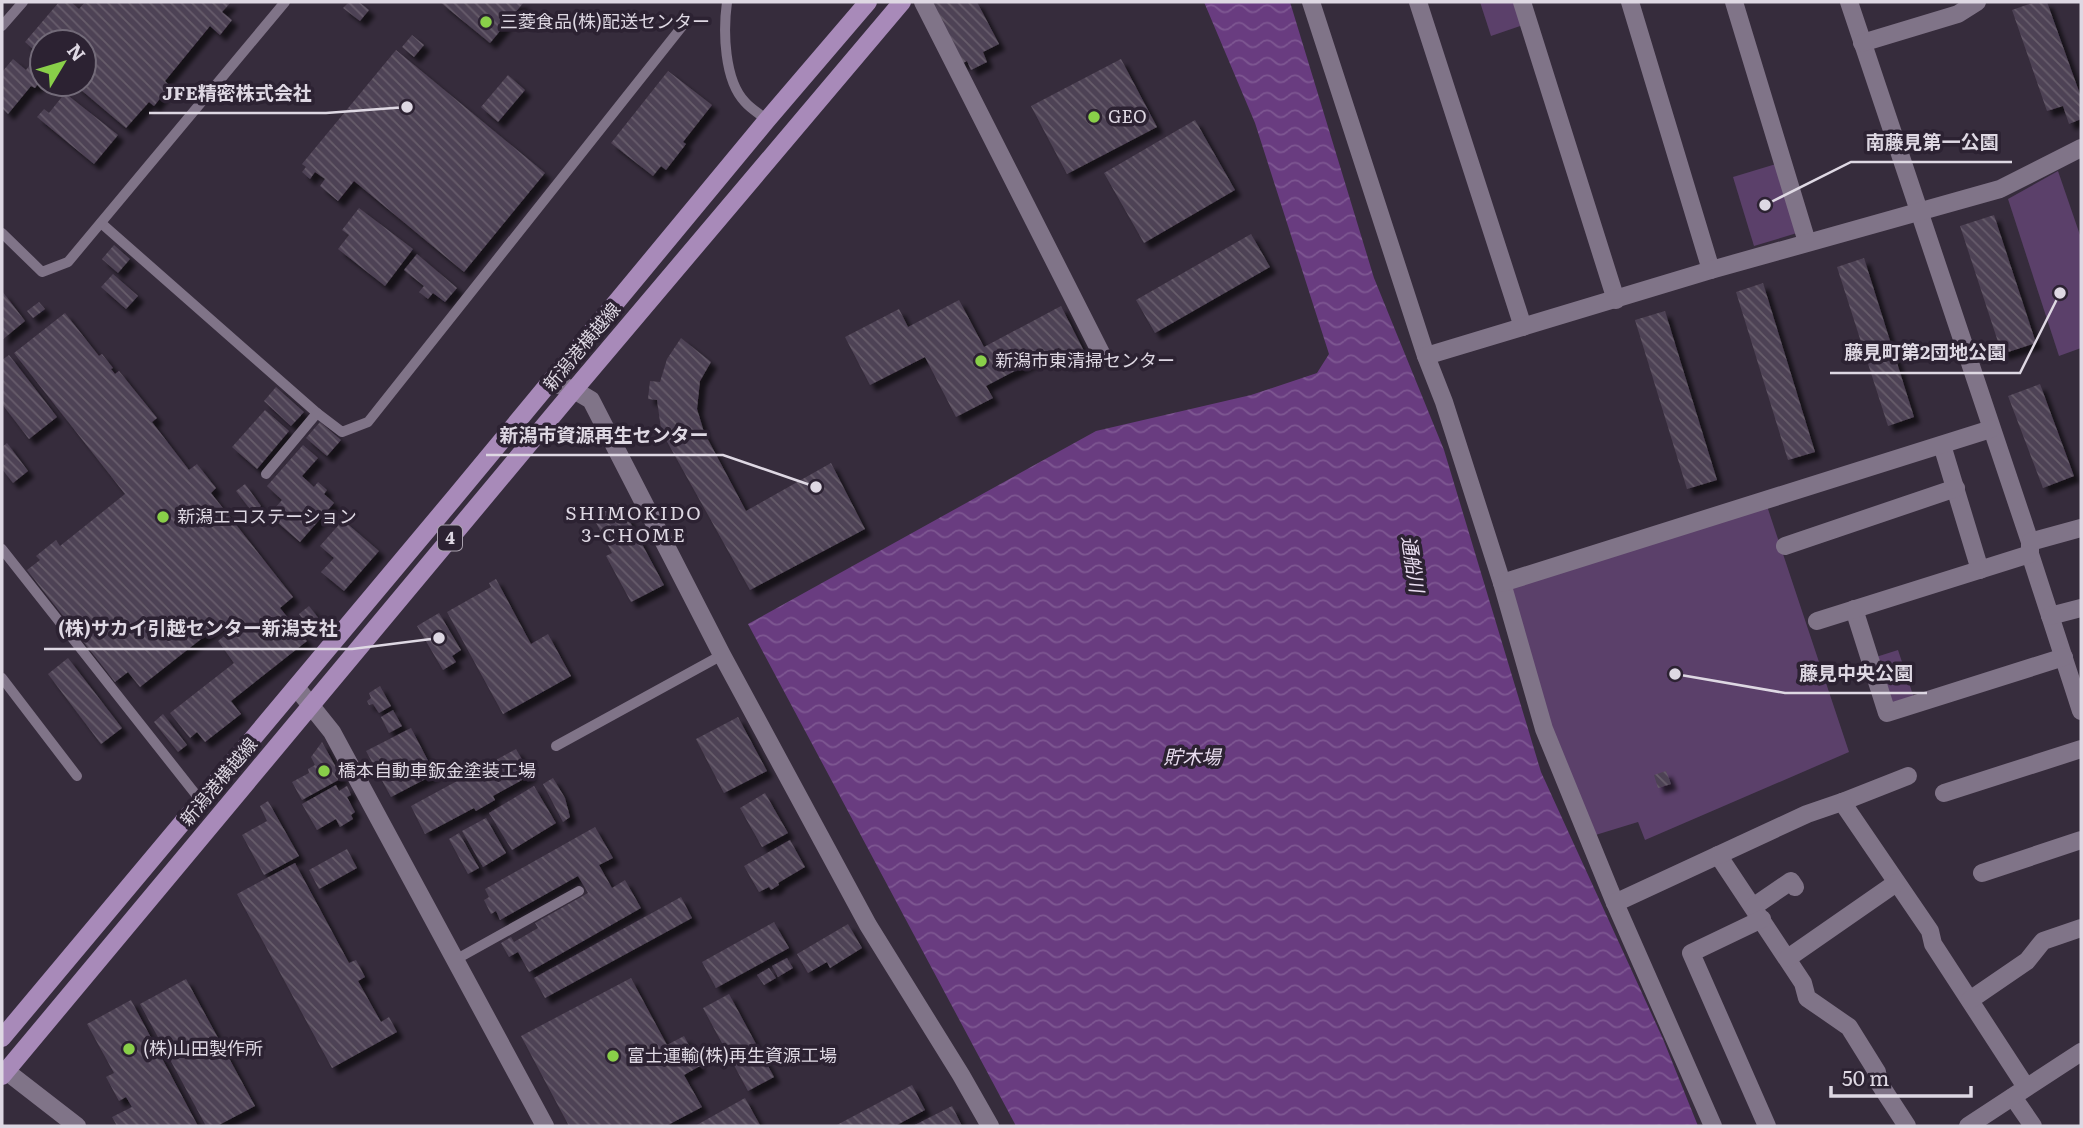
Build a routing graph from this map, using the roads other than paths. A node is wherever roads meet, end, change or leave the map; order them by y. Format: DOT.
graph roads {
  1 [pos="23,2"];
  2 [pos="285,2"];
  3 [pos="727,2"];
  4 [pos="868,2"];
  5 [pos="902,2"];
  6 [pos="923,2"];
  7 [pos="1311,2"];
  8 [pos="1418,2"];
  9 [pos="1522,2"];
  10 [pos="1630,2"];
  11 [pos="1734,2"];
  12 [pos="1849,2"];
  13 [pos="1977,2"];
  14 [pos="684,24"];
  15 [pos="2,26"];
  16 [pos="1862,43"];
  17 [pos="767,120"];
  18 [pos="2081,148"];
  19 [pos="1918,211"];
  20 [pos="101,223"];
  21 [pos="2,233"];
  22 [pos="1807,242"];
  23 [pos="1711,270"];
  24 [pos="1616,300"];
  25 [pos="1523,327"];
  26 [pos="1102,355"];
  27 [pos="1426,356"];
  28 [pos="550,382"];
  29 [pos="573,390"];
  30 [pos="317,413"];
  31 [pos="1991,429"];
  32 [pos="1942,445"];
  33 [pos="266,474"];
  34 [pos="1956,488"];
  35 [pos="2081,528"];
  36 [pos="1785,546"];
  37 [pos="2030,548"];
  38 [pos="2,550"];
  39 [pos="1980,570"];
  40 [pos="1502,583"];
  41 [pos="2081,608"];
  42 [pos="1854,609"];
  43 [pos="2050,617"];
  44 [pos="1817,621"];
  45 [pos="722,655"];
  46 [pos="2064,657"];
  47 [pos="2,678"];
  48 [pos="2077,684"];
  49 [pos="296,687"];
  50 [pos="311,705"];
  51 [pos="2081,711"];
  52 [pos="556,746"];
  53 [pos="2081,749"];
  54 [pos="77,776"];
  55 [pos="1908,776"];
  56 [pos="1944,793"];
  57 [pos="201,801"];
  58 [pos="1842,802"];
  59 [pos="2081,840"];
  60 [pos="1718,855"];
  61 [pos="1982,873"];
  62 [pos="1896,883"];
  63 [pos="1795,887"];
  64 [pos="579,891"];
  65 [pos="1615,903"];
  66 [pos="1758,913"];
  67 [pos="2081,928"];
  68 [pos="1788,958"];
  69 [pos="455,960"];
  70 [pos="1969,1000"];
  71 [pos="2,1038"];
  72 [pos="2081,1052"];
  73 [pos="4,1074"];
  74 [pos="2020,1092"];
  75 [pos="77,1126"];
  76 [pos="545,1126"];
  77 [pos="990,1126"];
  78 [pos="1713,1126"];
  79 [pos="1767,1126"];
  80 [pos="1907,1126"];
  81 [pos="1968,1126"];
  82 [pos="2033,1126"];
  1 -- 15 [label="lane"];
  2 -- 20 [label="lane"];
  3 -- 17 [label="lane"];
  4 -- 17 [label="main road, 新潟港横越線 / 4"];
  5 -- 29 [label="main road, 新潟港横越線 / 4"];
  6 -- 26 [label="street"];
  7 -- 27 [label="street"];
  8 -- 25 [label="street"];
  9 -- 24 [label="street"];
  10 -- 23 [label="street"];
  11 -- 22 [label="street"];
  12 -- 16 [label="street"];
  13 -- 16 [label="street"];
  14 -- 30 [label="lane"];
  16 -- 19 [label="street"];
  17 -- 28 [label="main road, 新潟港横越線 / 4"];
  18 -- 19 [label="street"];
  19 -- 22 [label="street"];
  19 -- 31 [label="street"];
  20 -- 21 [label="lane"];
  20 -- 30 [label="lane"];
  22 -- 23 [label="street"];
  23 -- 24 [label="street"];
  24 -- 25 [label="street"];
  25 -- 27 [label="street"];
  27 -- 40 [label="street"];
  28 -- 29 [label="street"];
  28 -- 49 [label="main road, 新潟港横越線 / 4"];
  29 -- 45 [label="street"];
  29 -- 50 [label="main road, 新潟港横越線 / 4"];
  30 -- 33 [label="lane"];
  31 -- 32 [label="street"];
  31 -- 37 [label="street"];
  32 -- 34 [label="street"];
  32 -- 40 [label="street"];
  34 -- 36 [label="street"];
  34 -- 39 [label="street"];
  35 -- 37 [label="street"];
  37 -- 39 [label="street"];
  37 -- 43 [label="street"];
  38 -- 57 [label="lane"];
  39 -- 42 [label="street"];
  40 -- 65 [label="street"];
  41 -- 43 [label="street"];
  42 -- 44 [label="street"];
  42 -- 46 [label="street"];
  43 -- 46 [label="street"];
  45 -- 52 [label="lane"];
  45 -- 77 [label="street"];
  46 -- 48 [label="street"];
  47 -- 54 [label="lane"];
  48 -- 51 [label="street"];
  49 -- 50 [label="street"];
  49 -- 57 [label="main road, 新潟港横越線 / 4"];
  50 -- 69 [label="street"];
  50 -- 73 [label="main road, 新潟港横越線 / 4"];
  53 -- 56 [label="street"];
  55 -- 58 [label="street"];
  57 -- 71 [label="main road, 新潟港横越線 / 4"];
  58 -- 60 [label="street"];
  58 -- 62 [label="street"];
  59 -- 61 [label="street"];
  60 -- 65 [label="street"];
  60 -- 66 [label="street"];
  62 -- 68 [label="street"];
  62 -- 70 [label="street"];
  63 -- 66 [label="street"];
  64 -- 69 [label="lane"];
  65 -- 78 [label="street"];
  66 -- 68 [label="street"];
  66 -- 79 [label="street"];
  67 -- 70 [label="street"];
  68 -- 80 [label="street"];
  69 -- 76 [label="street"];
  70 -- 74 [label="street"];
  72 -- 74 [label="street"];
  73 -- 75 [label="street"];
  74 -- 81 [label="street"];
  74 -- 82 [label="street"];
}
